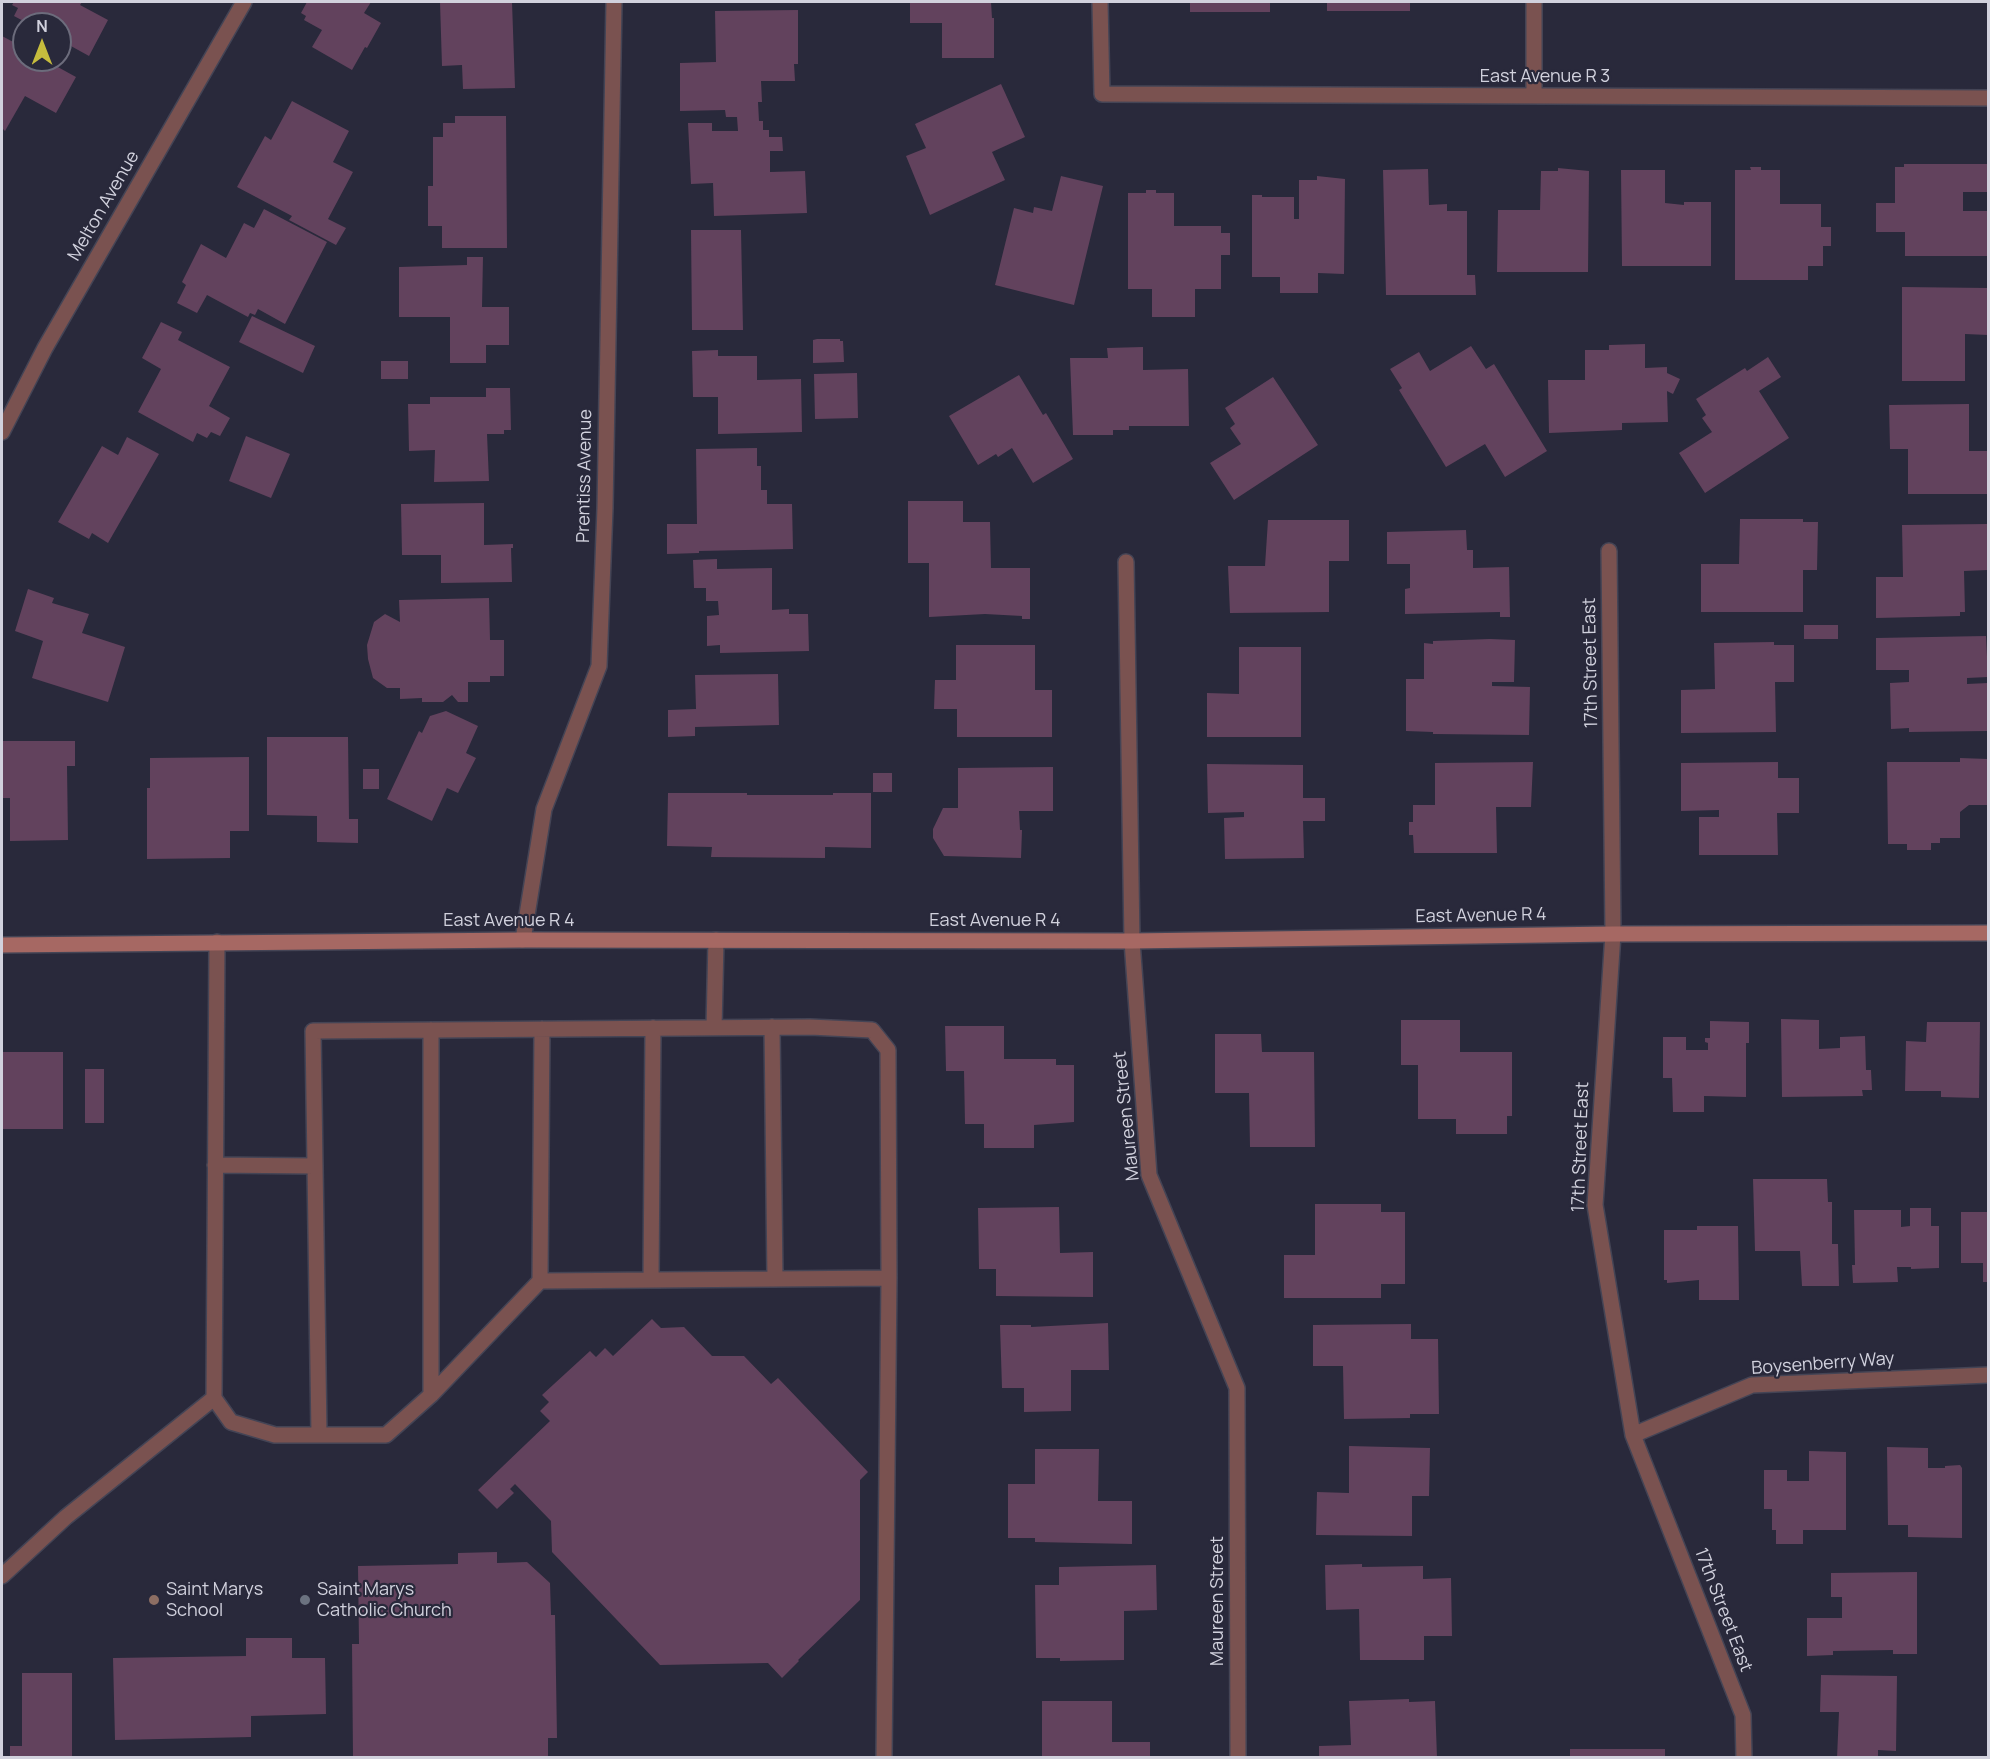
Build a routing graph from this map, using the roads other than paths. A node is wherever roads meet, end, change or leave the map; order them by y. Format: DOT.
graph roads {
  1 [pos="244,2"];
  2 [pos="614,2"];
  3 [pos="1100,2"];
  4 [pos="1534,2"];
  5 [pos="1534,96"];
  6 [pos="1989,98"];
  7 [pos="2,432"];
  8 [pos="1609,551"];
  9 [pos="1126,562"];
  10 [pos="1989,933"];
  11 [pos="1613,934"];
  12 [pos="522,940"];
  13 [pos="716,940"];
  14 [pos="1132,941"];
  15 [pos="217,942"];
  16 [pos="2,945"];
  17 [pos="772,1027"];
  18 [pos="653,1028"];
  19 [pos="714,1028"];
  20 [pos="542,1029"];
  21 [pos="431,1030"];
  22 [pos="216,1165"];
  23 [pos="315,1166"];
  24 [pos="889,1278"];
  25 [pos="775,1279"];
  26 [pos="651,1280"];
  27 [pos="540,1281"];
  28 [pos="1989,1375"];
  29 [pos="431,1395"];
  30 [pos="214,1398"];
  31 [pos="320,1435"];
  32 [pos="1633,1435"];
  33 [pos="2,1576"];
  34 [pos="884,1758"];
  35 [pos="1238,1758"];
  36 [pos="1744,1758"];
  1 -- 7 [label="street, Melton Avenue"];
  2 -- 12 [label="street, Prentiss Avenue"];
  3 -- 5 [label="street, East Avenue R 3"];
  4 -- 5 [label="street"];
  5 -- 6 [label="street, East Avenue R 3"];
  8 -- 11 [label="street, 17th Street East"];
  9 -- 14 [label="street, Maureen Street"];
  10 -- 11 [label="street, East Avenue R 4"];
  11 -- 14 [label="street, East Avenue R 4"];
  11 -- 32 [label="street, 17th Street East"];
  12 -- 13 [label="street, East Avenue R 4"];
  12 -- 15 [label="street, East Avenue R 4"];
  13 -- 14 [label="street, East Avenue R 4"];
  13 -- 19 [label="street"];
  14 -- 35 [label="street, Maureen Street"];
  15 -- 16 [label="street, East Avenue R 4"];
  15 -- 22 [label="street"];
  17 -- 19 [label="street"];
  17 -- 24 [label="street"];
  17 -- 25 [label="street"];
  18 -- 19 [label="street"];
  18 -- 20 [label="street"];
  18 -- 26 [label="street"];
  20 -- 21 [label="street"];
  20 -- 27 [label="street"];
  21 -- 23 [label="street"];
  21 -- 29 [label="street"];
  22 -- 23 [label="street"];
  22 -- 30 [label="street"];
  23 -- 31 [label="street"];
  24 -- 25 [label="street"];
  24 -- 34 [label="street"];
  25 -- 26 [label="street"];
  26 -- 27 [label="street"];
  27 -- 29 [label="street"];
  28 -- 32 [label="street, Boysenberry Way"];
  29 -- 31 [label="street"];
  30 -- 31 [label="street"];
  30 -- 33 [label="street"];
  32 -- 36 [label="street, 17th Street East"];
}
